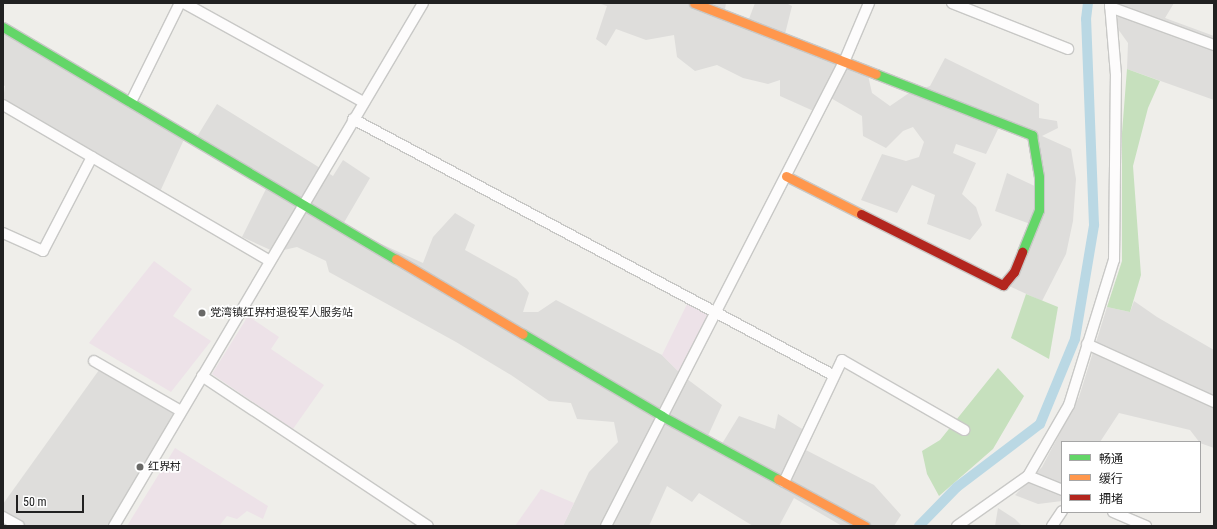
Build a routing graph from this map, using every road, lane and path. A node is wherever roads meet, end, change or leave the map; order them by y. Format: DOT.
graph roads {
  1 [pos="180,3"];
  2 [pos="184,3"];
  3 [pos="423,3"];
  4 [pos="694,3"];
  5 [pos="869,3"];
  6 [pos="952,3"];
  7 [pos="1110,5"];
  8 [pos="201,7"];
  9 [pos="3,27"];
  10 [pos="1214,45"];
  11 [pos="1068,49"];
  12 [pos="844,62"];
  13 [pos="131,102"];
  14 [pos="363,102"];
  15 [pos="3,105"];
  16 [pos="354,118"];
  17 [pos="92,157"];
  18 [pos="786,176"];
  19 [pos="304,203"];
  20 [pos="3,233"];
  21 [pos="270,261"];
  22 [pos="716,312"];
  23 [pos="1087,344"];
  24 [pos="94,361"];
  25 [pos="833,375"];
  26 [pos="202,376"];
  27 [pos="1214,402"];
  28 [pos="181,411"];
  29 [pos="662,416"];
  30 [pos="964,430"];
  31 [pos="1028,476"];
  32 [pos="784,482"];
  33 [pos="1061,490"];
  34 [pos="1061,512"];
  35 [pos="1115,513"];
  36 [pos="3,517"];
  37 [pos="19,526"];
  38 [pos="114,526"];
  39 [pos="428,526"];
  40 [pos="606,526"];
  41 [pos="865,526"];
  42 [pos="958,526"];
  43 [pos="1052,526"];
  44 [pos="1146,526"];
  1 -- 13 [label="street"];
  2 -- 8 [label="street"];
  3 -- 14 [label="street"];
  4 -- 12 [label="street"];
  5 -- 12 [label="street"];
  6 -- 11 [label="street"];
  7 -- 10 [label="street"];
  7 -- 23 [label="street"];
  8 -- 14 [label="street"];
  9 -- 13 [label="street"];
  12 -- 18 [label="street"];
  12 -- 18 [label="street"];
  13 -- 19 [label="street"];
  14 -- 16 [label="street"];
  15 -- 17 [label="street"];
  16 -- 19 [label="street"];
  16 -- 22 [label="street"];
  17 -- 20 [label="street"];
  17 -- 21 [label="street"];
  18 -- 22 [label="street"];
  19 -- 21 [label="street"];
  19 -- 29 [label="street"];
  21 -- 26 [label="street"];
  22 -- 25 [label="street"];
  22 -- 29 [label="street"];
  23 -- 27 [label="street"];
  23 -- 31 [label="street"];
  24 -- 28 [label="street"];
  25 -- 30 [label="street"];
  25 -- 32 [label="street"];
  26 -- 28 [label="street"];
  26 -- 39 [label="street"];
  28 -- 38 [label="street"];
  29 -- 32 [label="street"];
  29 -- 40 [label="street"];
  31 -- 33 [label="street"];
  31 -- 42 [label="street"];
  32 -- 41 [label="street"];
  34 -- 43 [label="street"];
  35 -- 44 [label="street"];
  36 -- 37 [label="street"];
}
